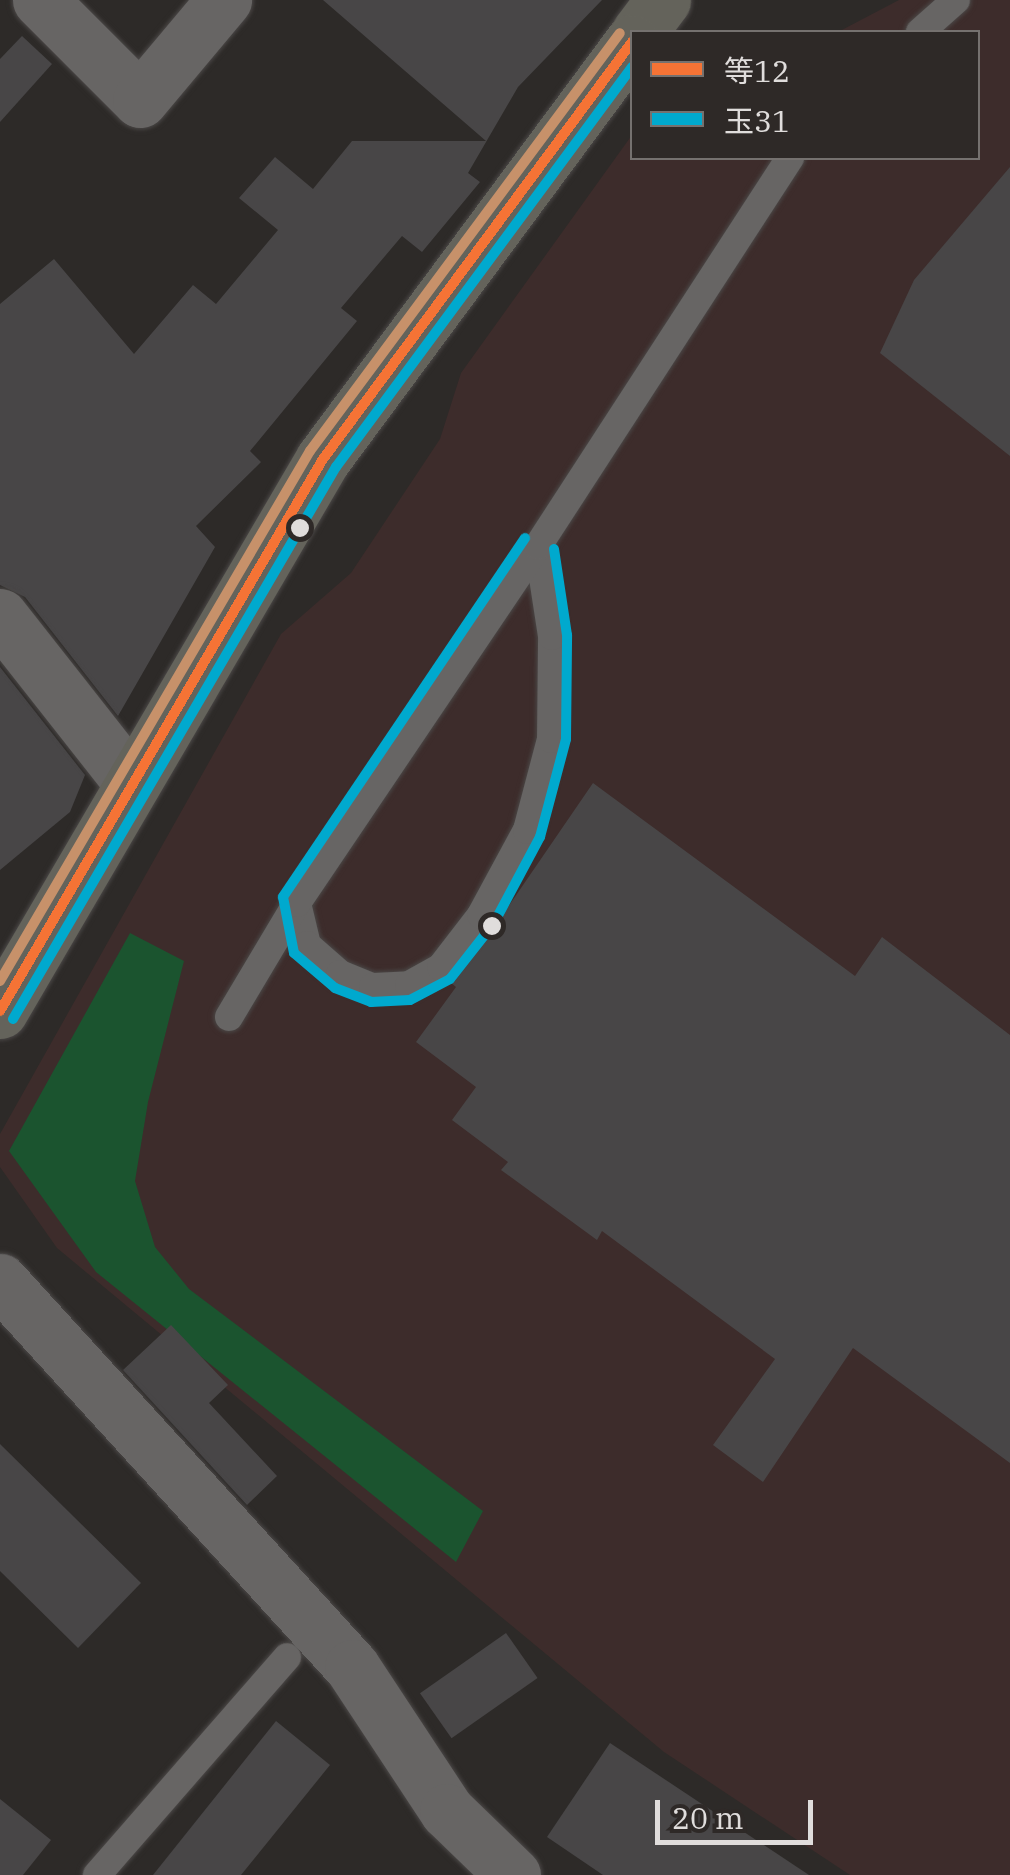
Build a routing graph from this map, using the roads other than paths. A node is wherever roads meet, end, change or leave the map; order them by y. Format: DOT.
graph roads {
  1 [pos="40,0"];
  2 [pos="224,0"];
  3 [pos="956,0"];
  4 [pos="922,30"];
  5 [pos="630,46"];
  6 [pos="789,160"];
  7 [pos="538,546"];
  8 [pos="0,616"];
  9 [pos="132,784"];
  10 [pos="298,903"];
  11 [pos="0,1011"];
  12 [pos="228,1018"];
  13 [pos="0,1282"];
  14 [pos="286,1657"];
  15 [pos="97,1875"];
  16 [pos="513,1875"];
  1 -- 2 [label="street"];
  3 -- 4 [label="lane"];
  5 -- 9 [label="main road"];
  6 -- 7 [label="lane"];
  7 -- 10 [label="lane"];
  7 -- 10 [label="lane"];
  8 -- 9 [label="street"];
  9 -- 11 [label="main road"];
  10 -- 12 [label="lane"];
  13 -- 16 [label="street"];
  14 -- 15 [label="lane"];
}
